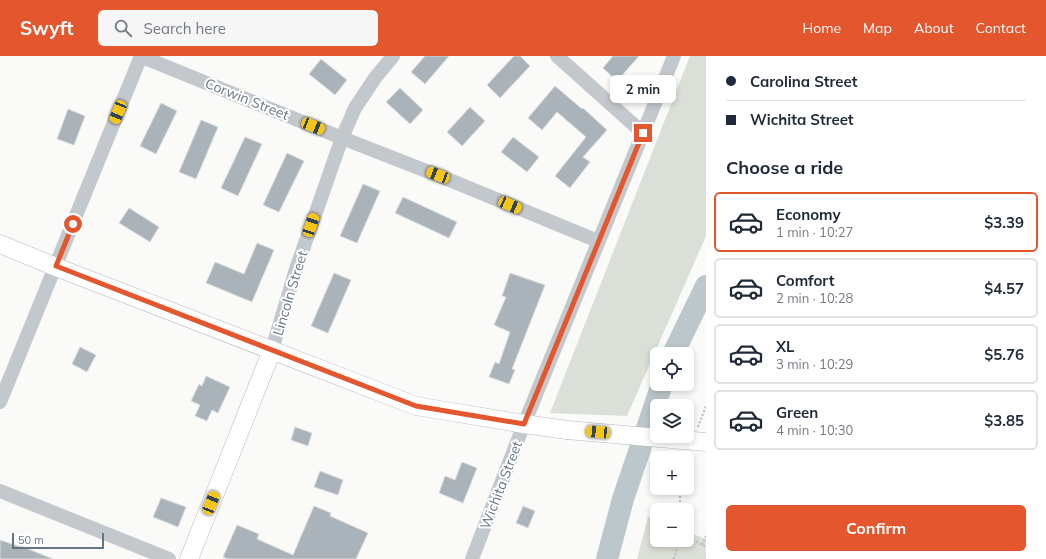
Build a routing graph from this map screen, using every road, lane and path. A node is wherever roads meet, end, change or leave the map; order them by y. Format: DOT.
graph roads {
  1 [pos="141,56"];
  2 [pos="393,56"];
  3 [pos="558,56"];
  4 [pos="674,56"];
  5 [pos="643,133"];
  6 [pos="342,138"];
  7 [pos="598,241"];
  8 [pos="0,244"];
  9 [pos="56,266"];
  10 [pos="272,350"];
  11 [pos="0,402"];
  12 [pos="524,424"];
  13 [pos="706,442"];
  14 [pos="0,491"];
  15 [pos="706,536"];
  16 [pos="694,540"];
  17 [pos="702,545"];
  18 [pos="677,547"];
  19 [pos="706,547"];
  20 [pos="169,559"];
  21 [pos="189,559"];
  22 [pos="472,559"];
  23 [pos="674,559"];
  1 -- 6 [label="street, Corwin Street"];
  1 -- 9 [label="street"];
  2 -- 6 [label="street, Lincoln Street"];
  3 -- 5 [label="street"];
  4 -- 5 [label="street, Wichita Street"];
  5 -- 7 [label="street, Wichita Street"];
  6 -- 7 [label="street, Corwin Street"];
  6 -- 10 [label="street, Lincoln Street"];
  7 -- 12 [label="street, Wichita Street"];
  8 -- 9 [label="main road"];
  9 -- 10 [label="main road"];
  9 -- 11 [label="street"];
  10 -- 12 [label="main road"];
  10 -- 21 [label="main road, Lincoln Street"];
  12 -- 13 [label="main road, bridge"];
  12 -- 22 [label="street, Wichita Street"];
  14 -- 20 [label="street"];
  15 -- 17 [label="path"];
  16 -- 17 [label="path"];
  17 -- 19 [label="path"];
  18 -- 23 [label="path"];
}
